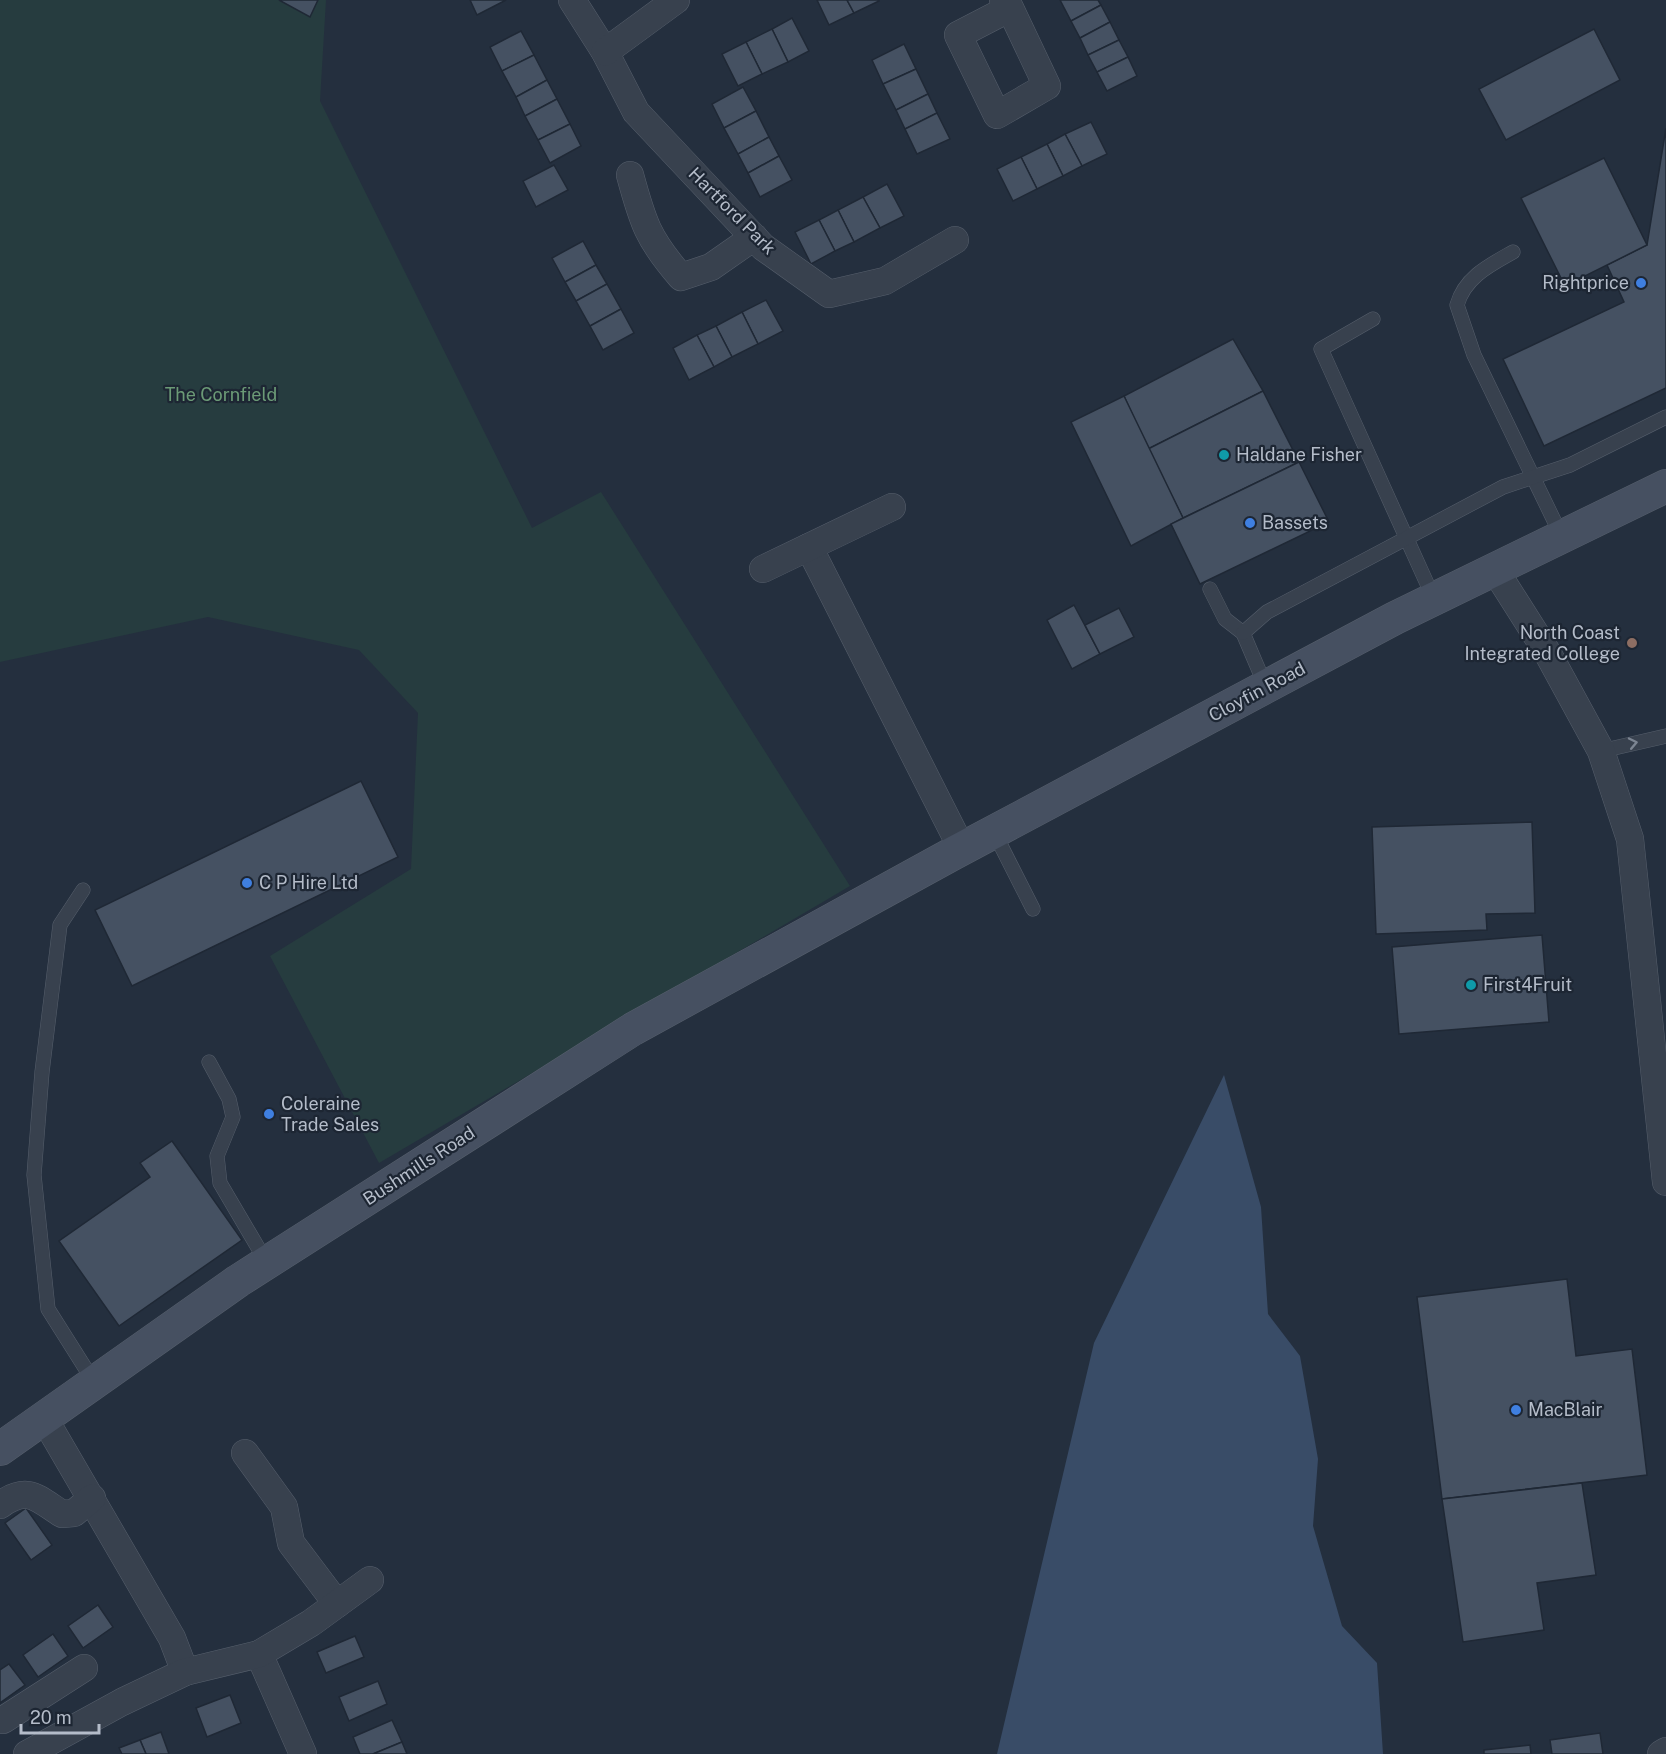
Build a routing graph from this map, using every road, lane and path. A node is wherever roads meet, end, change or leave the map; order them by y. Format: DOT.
graph roads {
  1 [pos="572,0"];
  2 [pos="676,0"];
  3 [pos="605,52"];
  4 [pos="630,175"];
  5 [pos="754,237"];
  6 [pos="955,240"];
  7 [pos="1513,252"];
  8 [pos="1373,319"];
  9 [pos="1666,417"];
  10 [pos="1534,477"];
  11 [pos="1666,486"];
  12 [pos="892,507"];
  13 [pos="1562,537"];
  14 [pos="1406,538"];
  15 [pos="809,547"];
  16 [pos="763,569"];
  17 [pos="1495,570"];
  18 [pos="1210,589"];
  19 [pos="1434,599"];
  20 [pos="1243,633"];
  21 [pos="1266,687"];
  22 [pos="1666,736"];
  23 [pos="1601,751"];
  24 [pos="994,832"];
  25 [pos="962,849"];
  26 [pos="83,890"];
  27 [pos="853,908"];
  28 [pos="1033,909"];
  29 [pos="209,1062"];
  30 [pos="1666,1182"];
  31 [pos="267,1263"];
  32 [pos="94,1382"];
  33 [pos="44,1418"];
  34 [pos="0,1449"];
  35 [pos="245,1453"];
  36 [pos="92,1498"];
  37 [pos="0,1505"];
  38 [pos="370,1580"];
  39 [pos="337,1604"];
  40 [pos="259,1654"];
  41 [pos="84,1668"];
  42 [pos="185,1672"];
  43 [pos="34,1750"];
  44 [pos="1666,1751"];
  45 [pos="303,1754"];
  46 [pos="1661,1754"];
  1 -- 3 [label="street, Hartford Park"];
  2 -- 3 [label="street"];
  3 -- 5 [label="street, Hartford Park"];
  4 -- 5 [label="street"];
  5 -- 6 [label="street, Hartford Park"];
  7 -- 10 [label="lane"];
  8 -- 14 [label="lane"];
  9 -- 10 [label="lane"];
  10 -- 13 [label="lane"];
  10 -- 14 [label="lane"];
  11 -- 13 [label="main road, Cloyfin Road"];
  12 -- 15 [label="street"];
  13 -- 17 [label="main road, Cloyfin Road"];
  14 -- 19 [label="lane"];
  14 -- 20 [label="lane"];
  15 -- 16 [label="street"];
  15 -- 25 [label="street"];
  17 -- 19 [label="main road, Cloyfin Road"];
  17 -- 23 [label="street"];
  18 -- 20 [label="lane"];
  19 -- 21 [label="main road, Cloyfin Road"];
  20 -- 21 [label="lane"];
  21 -- 24 [label="main road, Cloyfin Road"];
  23 -- 22 [label="lane, one-way"];
  23 -- 30 [label="street"];
  24 -- 25 [label="main road, Cloyfin Road"];
  24 -- 28 [label="lane"];
  25 -- 27 [label="main road, Cloyfin Road"];
  26 -- 32 [label="lane"];
  27 -- 31 [label="main road, Bushmills Road"];
  29 -- 31 [label="lane"];
  31 -- 32 [label="main road, Bushmills Road"];
  32 -- 33 [label="main road, Bushmills Road"];
  33 -- 34 [label="main road, Bushmills Road"];
  33 -- 36 [label="street"];
  35 -- 39 [label="street"];
  36 -- 37 [label="street"];
  36 -- 42 [label="street"];
  38 -- 39 [label="street"];
  39 -- 40 [label="street"];
  40 -- 42 [label="street"];
  40 -- 45 [label="street"];
  41 -- 43 [label="street"];
  42 -- 43 [label="street"];
  44 -- 46 [label="street"];
}
